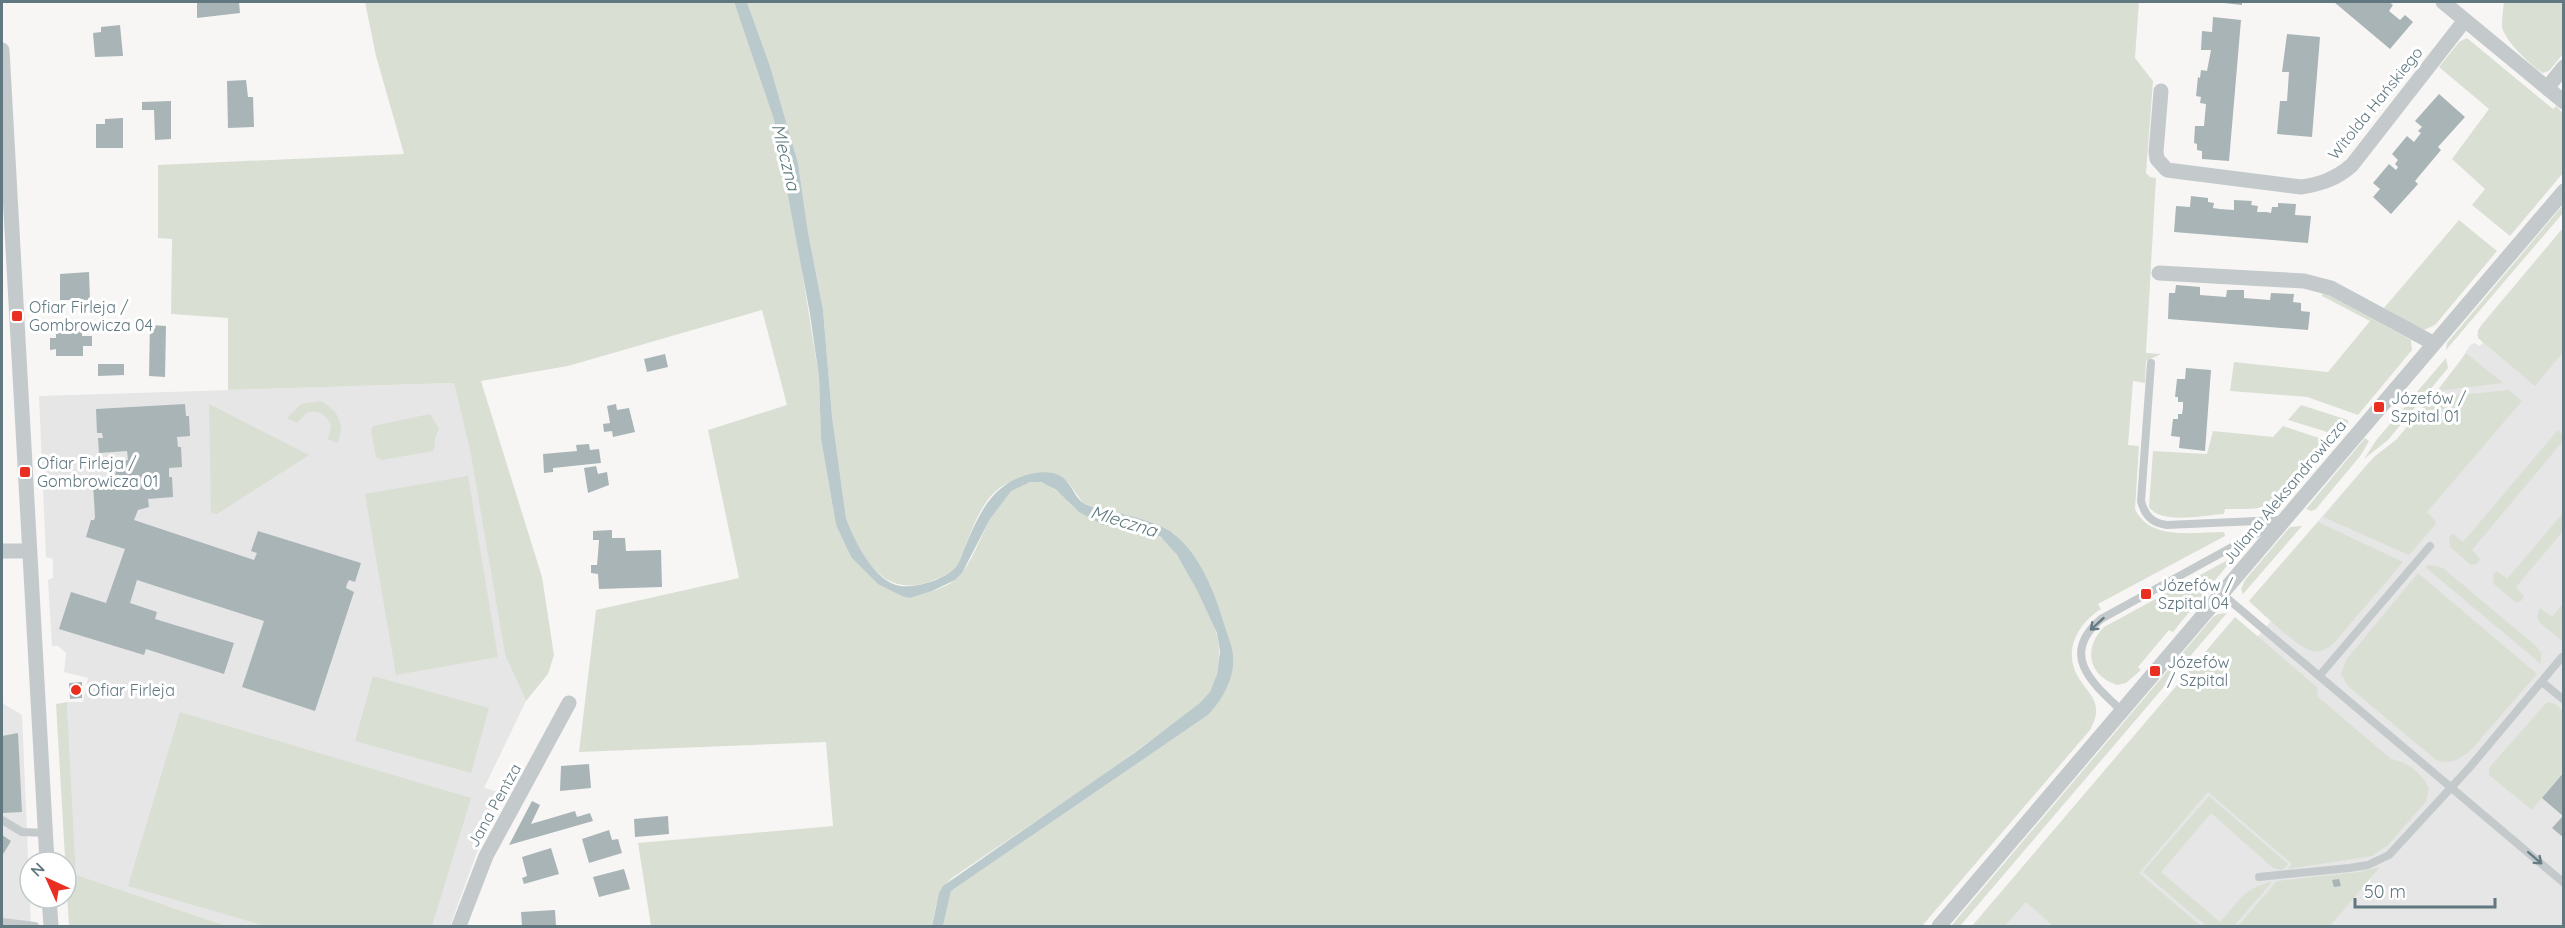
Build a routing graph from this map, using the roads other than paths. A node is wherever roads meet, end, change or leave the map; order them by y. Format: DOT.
graph roads {
  1 [pos="2443,2"];
  2 [pos="2465,20"];
  3 [pos="2,50"];
  4 [pos="2564,67"];
  5 [pos="2547,88"];
  6 [pos="2161,91"];
  7 [pos="2564,102"];
  8 [pos="2564,191"];
  9 [pos="2159,273"];
  10 [pos="2433,344"];
  11 [pos="2151,363"];
  12 [pos="2283,519"];
  13 [pos="2430,546"];
  14 [pos="2,550"];
  15 [pos="30,551"];
  16 [pos="2221,592"];
  17 [pos="2562,657"];
  18 [pos="2320,675"];
  19 [pos="2542,682"];
  20 [pos="2564,700"];
  21 [pos="569,703"];
  22 [pos="2121,710"];
  23 [pos="2451,788"];
  24 [pos="2,820"];
  25 [pos="46,833"];
  26 [pos="47,850"];
  27 [pos="2259,877"];
  28 [pos="2564,883"];
  29 [pos="50,910"];
  30 [pos="2,922"];
  31 [pos="36,927"];
  32 [pos="51,927"];
  33 [pos="459,927"];
  34 [pos="1939,927"];
  1 -- 2 [label="street"];
  2 -- 5 [label="street"];
  2 -- 6 [label="street, Witolda Hańskiego"];
  3 -- 15 [label="street"];
  4 -- 5 [label="street"];
  5 -- 7 [label="street"];
  8 -- 10 [label="street, Juliana Aleksandrowicza"];
  9 -- 10 [label="street"];
  10 -- 12 [label="street, Juliana Aleksandrowicza"];
  11 -- 12 [label="lane"];
  12 -- 16 [label="street, Juliana Aleksandrowicza"];
  12 -- 22 [label="lane, one-way"];
  13 -- 18 [label="lane"];
  14 -- 15 [label="street"];
  15 -- 25 [label="street"];
  16 -- 18 [label="lane"];
  16 -- 22 [label="street, Juliana Aleksandrowicza"];
  17 -- 19 [label="lane"];
  18 -- 23 [label="lane"];
  19 -- 20 [label="lane"];
  19 -- 23 [label="lane"];
  21 -- 33 [label="street, Jana Pentza"];
  22 -- 34 [label="street, Juliana Aleksandrowicza"];
  23 -- 27 [label="lane"];
  23 -- 28 [label="lane, one-way"];
  24 -- 25 [label="lane"];
  25 -- 26 [label="street"];
  29 -- 32 [label="street"];
  30 -- 31 [label="lane"];
}
